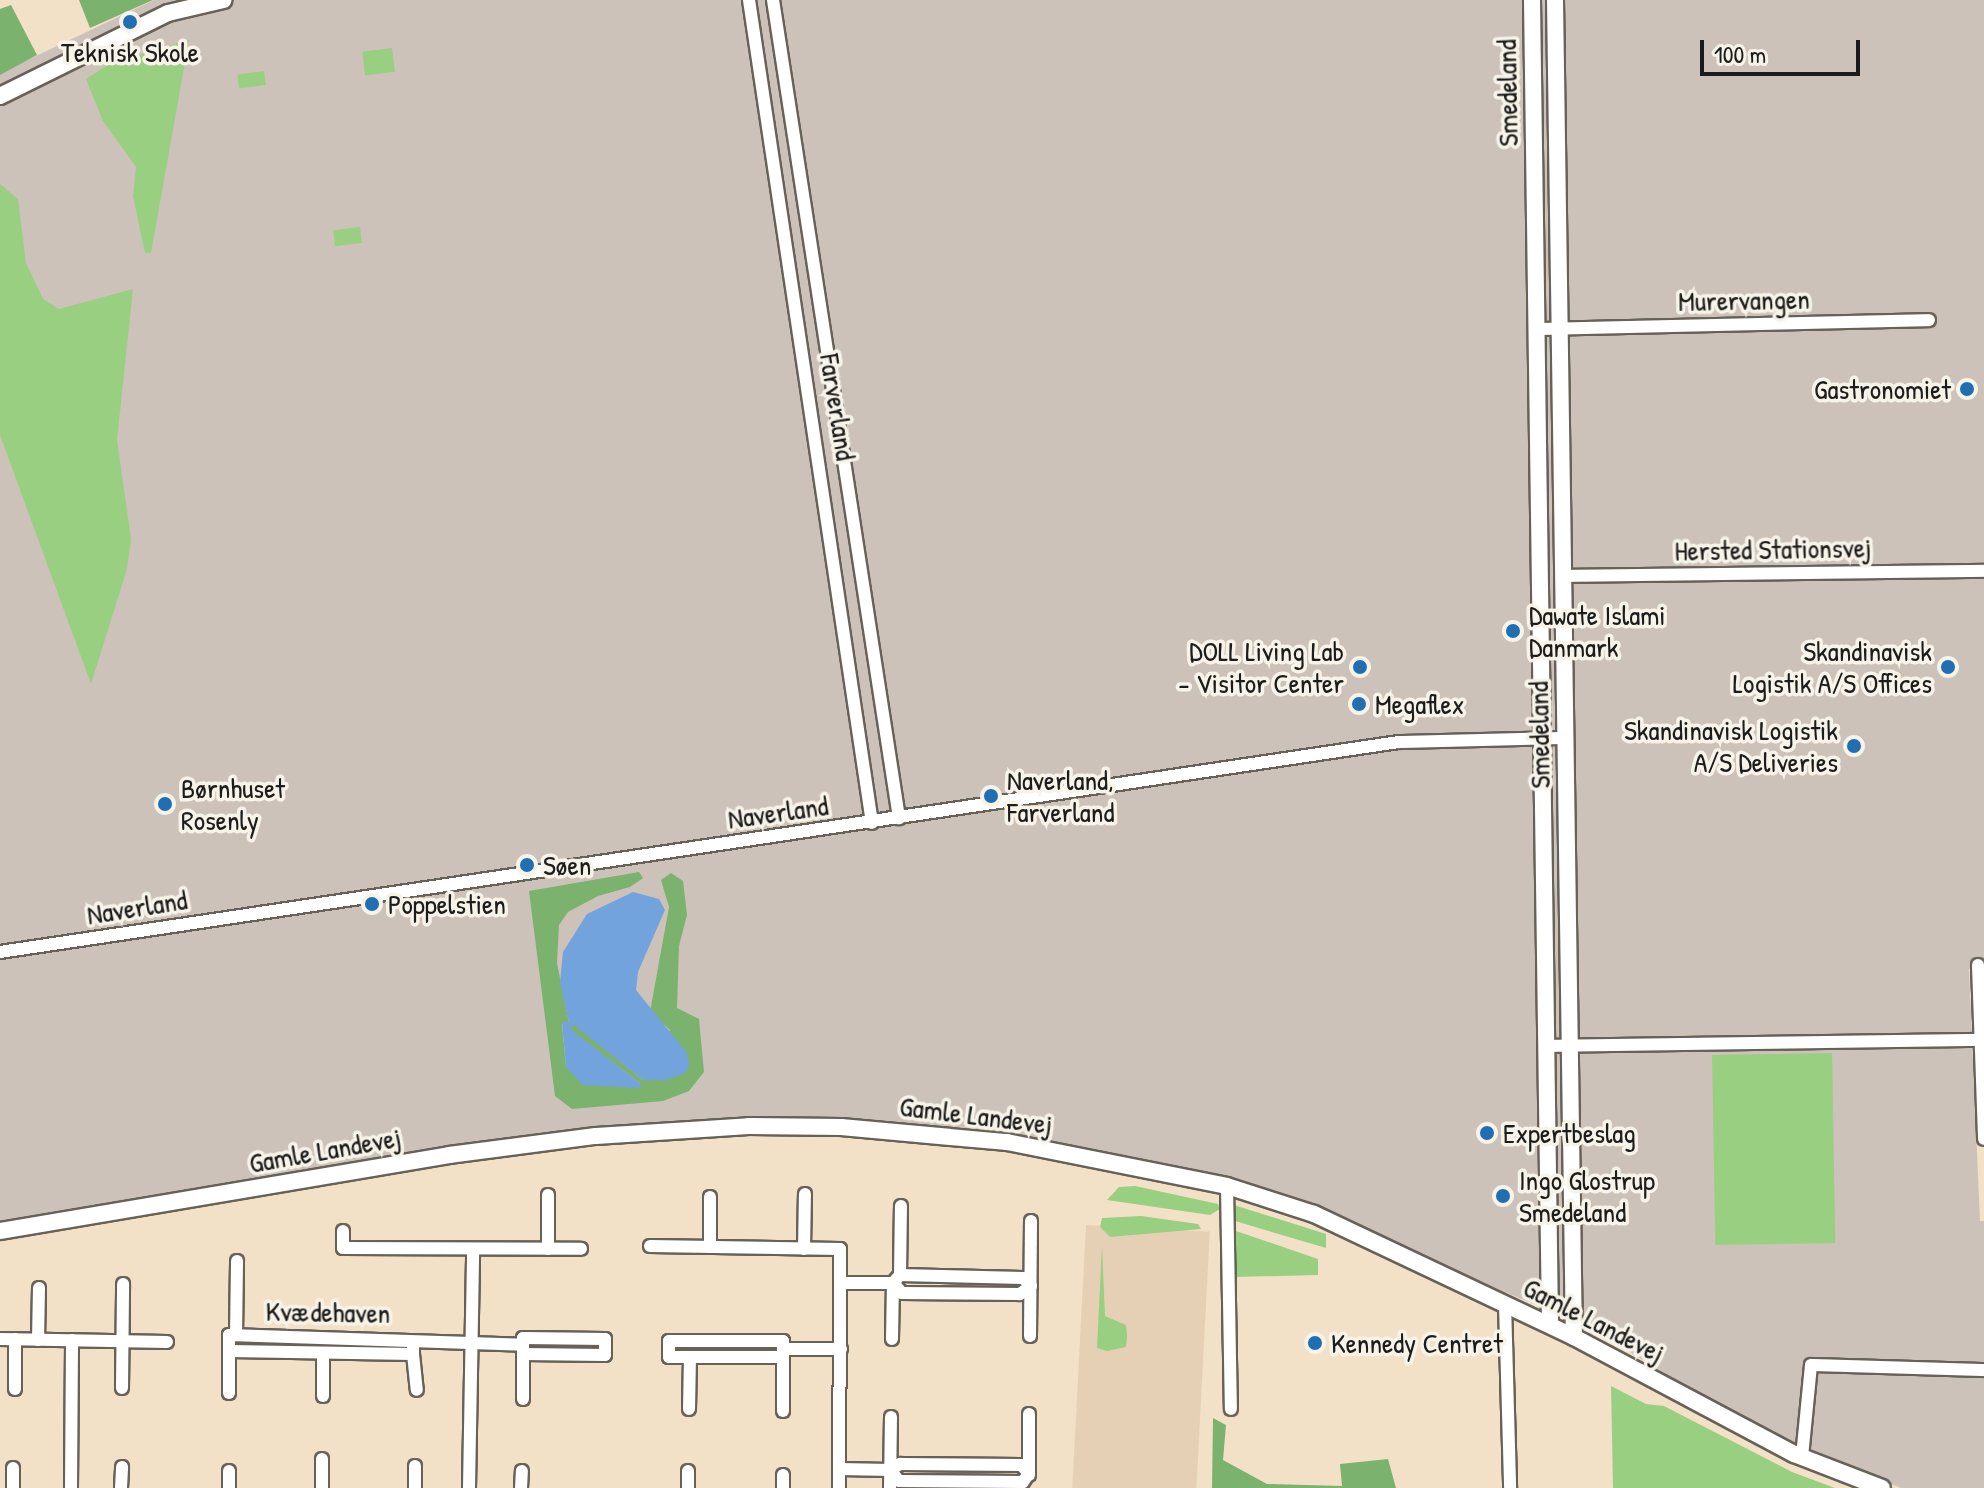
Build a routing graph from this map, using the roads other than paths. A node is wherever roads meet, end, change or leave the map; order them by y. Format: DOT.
graph roads {
  1 [pos="224,0"];
  2 [pos="749,0"];
  3 [pos="773,0"];
  4 [pos="1532,0"];
  5 [pos="1555,0"];
  6 [pos="0,96"];
  7 [pos="787,99"];
  8 [pos="765,102"];
  9 [pos="812,272"];
  10 [pos="793,275"];
  11 [pos="818,309"];
  12 [pos="799,312"];
  13 [pos="1929,320"];
  14 [pos="1536,329"];
  15 [pos="1560,329"];
  16 [pos="833,403"];
  17 [pos="813,405"];
  18 [pos="1563,538"];
  19 [pos="1539,539"];
  20 [pos="855,544"];
  21 [pos="835,547"];
  22 [pos="1984,571"];
  23 [pos="1563,576"];
  24 [pos="1541,738"];
  25 [pos="1565,738"];
  26 [pos="899,818"];
  27 [pos="872,823"];
  28 [pos="0,952"];
  29 [pos="1978,965"];
  30 [pos="1980,1040"];
  31 [pos="1570,1045"];
  32 [pos="1547,1046"];
  33 [pos="1984,1139"];
  34 [pos="1227,1186"];
  35 [pos="805,1194"];
  36 [pos="548,1195"];
  37 [pos="710,1197"];
  38 [pos="901,1206"];
  39 [pos="1031,1221"];
  40 [pos="0,1231"];
  41 [pos="343,1231"];
  42 [pos="650,1246"];
  43 [pos="710,1247"];
  44 [pos="473,1249"];
  45 [pos="548,1249"];
  46 [pos="581,1249"];
  47 [pos="804,1249"];
  48 [pos="237,1261"];
  49 [pos="896,1279"];
  50 [pos="841,1283"];
  51 [pos="123,1284"];
  52 [pos="1031,1286"];
  53 [pos="39,1288"];
  54 [pos="1505,1304"];
  55 [pos="1550,1325"];
  56 [pos="236,1335"];
  57 [pos="1030,1336"];
  58 [pos="1574,1337"];
  59 [pos="0,1339"];
  60 [pos="15,1339"];
  61 [pos="892,1339"];
  62 [pos="38,1340"];
  63 [pos="72,1340"];
  64 [pos="123,1341"];
  65 [pos="167,1342"];
  66 [pos="472,1344"];
  67 [pos="413,1349"];
  68 [pos="841,1349"];
  69 [pos="523,1350"];
  70 [pos="229,1351"];
  71 [pos="323,1353"];
  72 [pos="783,1353"];
  73 [pos="690,1357"];
  74 [pos="1984,1370"];
  75 [pos="122,1388"];
  76 [pos="15,1389"];
  77 [pos="417,1390"];
  78 [pos="229,1393"];
  79 [pos="323,1396"];
  80 [pos="523,1399"];
  81 [pos="689,1409"];
  82 [pos="1231,1409"];
  83 [pos="783,1411"];
  84 [pos="1029,1414"];
  85 [pos="891,1417"];
  86 [pos="1802,1457"];
  87 [pos="322,1459"];
  88 [pos="415,1466"];
  89 [pos="122,1467"];
  90 [pos="13,1468"];
  91 [pos="840,1469"];
  92 [pos="890,1470"];
  93 [pos="229,1471"];
  94 [pos="522,1471"];
  95 [pos="688,1471"];
  96 [pos="1029,1473"];
  97 [pos="13,1488"];
  98 [pos="71,1488"];
  99 [pos="121,1488"];
  100 [pos="229,1488"];
  101 [pos="322,1488"];
  102 [pos="415,1488"];
  103 [pos="469,1488"];
  104 [pos="521,1488"];
  105 [pos="688,1488"];
  106 [pos="839,1488"];
  107 [pos="890,1488"];
  108 [pos="1029,1488"];
  109 [pos="1510,1488"];
  110 [pos="1882,1488"];
  1 -- 6 [label="street"];
  2 -- 8 [label="street, Farverland"];
  3 -- 7 [label="street, Farverland"];
  4 -- 14 [label="street, Smedeland"];
  5 -- 15 [label="street, Smedeland"];
  7 -- 8 [label="street"];
  7 -- 9 [label="street, Farverland"];
  8 -- 10 [label="street, Farverland"];
  9 -- 10 [label="street"];
  9 -- 11 [label="street, Farverland"];
  10 -- 12 [label="street, Farverland"];
  11 -- 12 [label="street"];
  11 -- 16 [label="street, Farverland"];
  12 -- 17 [label="street, Farverland"];
  13 -- 15 [label="street, Murervangen"];
  14 -- 15 [label="street"];
  14 -- 19 [label="street, Smedeland"];
  15 -- 18 [label="street, Smedeland"];
  16 -- 17 [label="street"];
  16 -- 20 [label="street, Farverland"];
  17 -- 21 [label="street, Farverland"];
  18 -- 19 [label="street"];
  18 -- 23 [label="street, Smedeland"];
  19 -- 24 [label="street, Smedeland"];
  20 -- 21 [label="street"];
  20 -- 26 [label="street, Farverland"];
  21 -- 27 [label="street, Farverland"];
  22 -- 23 [label="street, Hersted Stationsvej"];
  23 -- 25 [label="street, Smedeland"];
  24 -- 25 [label="street, Naverland"];
  24 -- 26 [label="street, Naverland"];
  24 -- 32 [label="street, Smedeland"];
  25 -- 31 [label="street, Smedeland"];
  26 -- 27 [label="street, Naverland"];
  27 -- 28 [label="street, Naverland"];
  29 -- 30 [label="street"];
  30 -- 31 [label="street"];
  30 -- 33 [label="street"];
  31 -- 32 [label="street"];
  31 -- 58 [label="street, Smedeland"];
  32 -- 55 [label="street, Smedeland"];
  34 -- 40 [label="street, Gamle Landevej"];
  34 -- 54 [label="street, Gamle Landevej"];
  34 -- 82 [label="street"];
  35 -- 47 [label="street"];
  36 -- 45 [label="street"];
  37 -- 43 [label="street"];
  38 -- 49 [label="street"];
  39 -- 52 [label="street"];
  41 -- 44 [label="street"];
  42 -- 43 [label="street"];
  43 -- 47 [label="street"];
  44 -- 45 [label="street"];
  44 -- 66 [label="street"];
  45 -- 46 [label="street"];
  47 -- 50 [label="street"];
  48 -- 56 [label="street, Kvædehaven"];
  49 -- 50 [label="street"];
  49 -- 52 [label="street"];
  49 -- 61 [label="street"];
  50 -- 68 [label="street"];
  51 -- 64 [label="street"];
  52 -- 57 [label="street"];
  53 -- 62 [label="street"];
  54 -- 55 [label="street, Gamle Landevej"];
  54 -- 109 [label="street"];
  55 -- 58 [label="street, Gamle Landevej"];
  56 -- 67 [label="street, Kvædehaven"];
  56 -- 70 [label="street, Kvædehaven"];
  58 -- 86 [label="street, Gamle Landevej"];
  59 -- 60 [label="street"];
  60 -- 62 [label="street"];
  60 -- 76 [label="street"];
  62 -- 63 [label="street"];
  63 -- 64 [label="street"];
  63 -- 98 [label="street"];
  64 -- 65 [label="street"];
  64 -- 75 [label="street"];
  66 -- 67 [label="street, Kvædehaven"];
  66 -- 69 [label="street, Kvædehaven"];
  66 -- 103 [label="street"];
  67 -- 71 [label="street, Kvædehaven"];
  67 -- 77 [label="street, Kvædehaven"];
  68 -- 72 [label="street"];
  68 -- 91 [label="street"];
  69 -- 69 [label="street, Kvædehaven"];
  69 -- 80 [label="street"];
  70 -- 71 [label="street, Kvædehaven"];
  70 -- 78 [label="street, Kvædehaven"];
  71 -- 79 [label="street, Kvædehaven"];
  72 -- 73 [label="street"];
  72 -- 73 [label="street"];
  72 -- 83 [label="street"];
  73 -- 81 [label="street"];
  74 -- 86 [label="street"];
  84 -- 96 [label="street"];
  85 -- 92 [label="street"];
  86 -- 110 [label="street, Gamle Landevej"];
  87 -- 101 [label="street"];
  88 -- 102 [label="street"];
  89 -- 99 [label="street"];
  90 -- 97 [label="street"];
  91 -- 92 [label="street"];
  91 -- 106 [label="street"];
  92 -- 96 [label="street"];
  92 -- 107 [label="street"];
  93 -- 100 [label="street"];
  94 -- 104 [label="street"];
  95 -- 105 [label="street"];
  96 -- 108 [label="street"];
}
